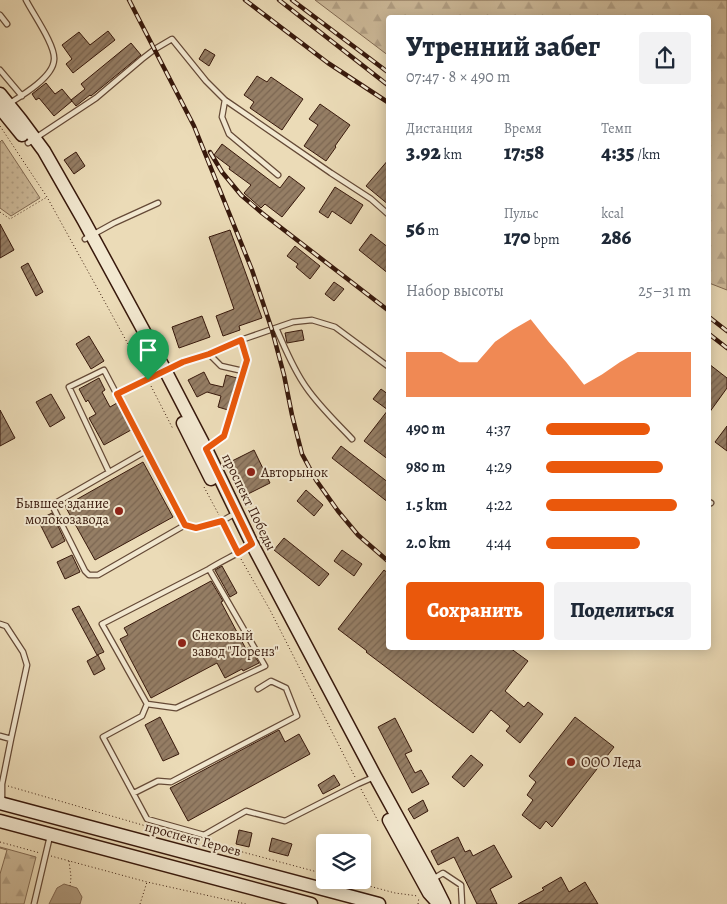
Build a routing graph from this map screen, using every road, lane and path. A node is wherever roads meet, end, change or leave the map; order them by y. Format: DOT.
graph roads {
  1 [pos="26,0"];
  2 [pos="0,15"];
  3 [pos="7,24"];
  4 [pos="0,70"];
  5 [pos="0,94"];
  6 [pos="22,96"];
  7 [pos="225,100"];
  8 [pos="4,106"];
  9 [pos="0,126"];
  10 [pos="32,141"];
  11 [pos="278,175"];
  12 [pos="47,197"];
  13 [pos="158,203"];
  14 [pos="0,212"];
  15 [pos="386,212"];
  16 [pos="88,237"];
  17 [pos="276,328"];
  18 [pos="241,340"];
  19 [pos="209,354"];
  20 [pos="386,365"];
  21 [pos="243,371"];
  22 [pos="157,375"];
  23 [pos="117,394"];
  24 [pos="174,430"];
  25 [pos="352,439"];
  26 [pos="206,449"];
  27 [pos="146,450"];
  28 [pos="109,472"];
  29 [pos="205,488"];
  30 [pos="230,516"];
  31 [pos="185,525"];
  32 [pos="245,549"];
  33 [pos="209,569"];
  34 [pos="0,624"];
  35 [pos="258,689"];
  36 [pos="147,704"];
  37 [pos="0,736"];
  38 [pos="11,739"];
  39 [pos="367,780"];
  40 [pos="134,794"];
  41 [pos="1,803"];
  42 [pos="0,821"];
  43 [pos="382,828"];
  44 [pos="51,834"];
  45 [pos="0,842"];
  46 [pos="46,855"];
  47 [pos="69,860"];
  48 [pos="432,880"];
  49 [pos="148,882"];
  50 [pos="70,886"];
  51 [pos="371,886"];
  52 [pos="427,899"];
  53 [pos="34,904"];
  54 [pos="140,904"];
  55 [pos="246,904"];
  56 [pos="312,904"];
  57 [pos="379,904"];
  58 [pos="418,904"];
  59 [pos="439,904"];
  60 [pos="444,904"];
  61 [pos="462,904"];
  1 -- 6 [label="lane"];
  2 -- 3 [label="lane"];
  4 -- 6 [label="lane"];
  5 -- 8 [label="main road, проспект Победы"];
  6 -- 8 [label="lane"];
  7 -- 10 [label="lane"];
  7 -- 11 [label="lane"];
  7 -- 15 [label="lane"];
  8 -- 10 [label="main road, проспект Победы"];
  9 -- 12 [label="path"];
  10 -- 16 [label="main road, проспект Победы"];
  12 -- 14 [label="path"];
  12 -- 22 [label="path"];
  13 -- 16 [label="lane"];
  16 -- 22 [label="main road, проспект Победы"];
  17 -- 18 [label="lane"];
  17 -- 20 [label="lane"];
  17 -- 25 [label="lane"];
  18 -- 19 [label="lane"];
  18 -- 21 [label="lane"];
  19 -- 21 [label="lane"];
  19 -- 22 [label="lane"];
  21 -- 26 [label="lane"];
  22 -- 23 [label="lane"];
  22 -- 24 [label="path"];
  22 -- 26 [label="main road, проспект Победы"];
  22 -- 30 [label="main road, проспект Победы"];
  23 -- 27 [label="lane"];
  23 -- 28 [label="lane"];
  26 -- 30 [label="main road, проспект Победы"];
  27 -- 28 [label="lane"];
  27 -- 31 [label="lane"];
  28 -- 31 [label="lane"];
  29 -- 30 [label="path"];
  30 -- 31 [label="lane"];
  30 -- 32 [label="main road, проспект Победы"];
  30 -- 32 [label="path"];
  32 -- 33 [label="lane"];
  32 -- 39 [label="main road, проспект Победы"];
  32 -- 39 [label="path"];
  33 -- 36 [label="lane"];
  33 -- 36 [label="lane"];
  34 -- 38 [label="lane"];
  35 -- 40 [label="lane"];
  36 -- 40 [label="lane"];
  37 -- 38 [label="lane"];
  38 -- 41 [label="lane"];
  39 -- 40 [label="lane"];
  39 -- 43 [label="path"];
  39 -- 48 [label="main road, проспект Победы"];
  39 -- 52 [label="main road, проспект Победы"];
  41 -- 57 [label="main road, проспект Героев"];
  42 -- 44 [label="main road"];
  44 -- 46 [label="lane"];
  44 -- 56 [label="main road"];
  45 -- 46 [label="path"];
  46 -- 47 [label="path"];
  46 -- 53 [label="lane"];
  47 -- 49 [label="path"];
  47 -- 50 [label="path"];
  48 -- 60 [label="main road, проспект Победы"];
  48 -- 61 [label="lane"];
  49 -- 54 [label="path"];
  49 -- 55 [label="path"];
  51 -- 58 [label="path"];
  52 -- 59 [label="main road, проспект Победы"];
}
